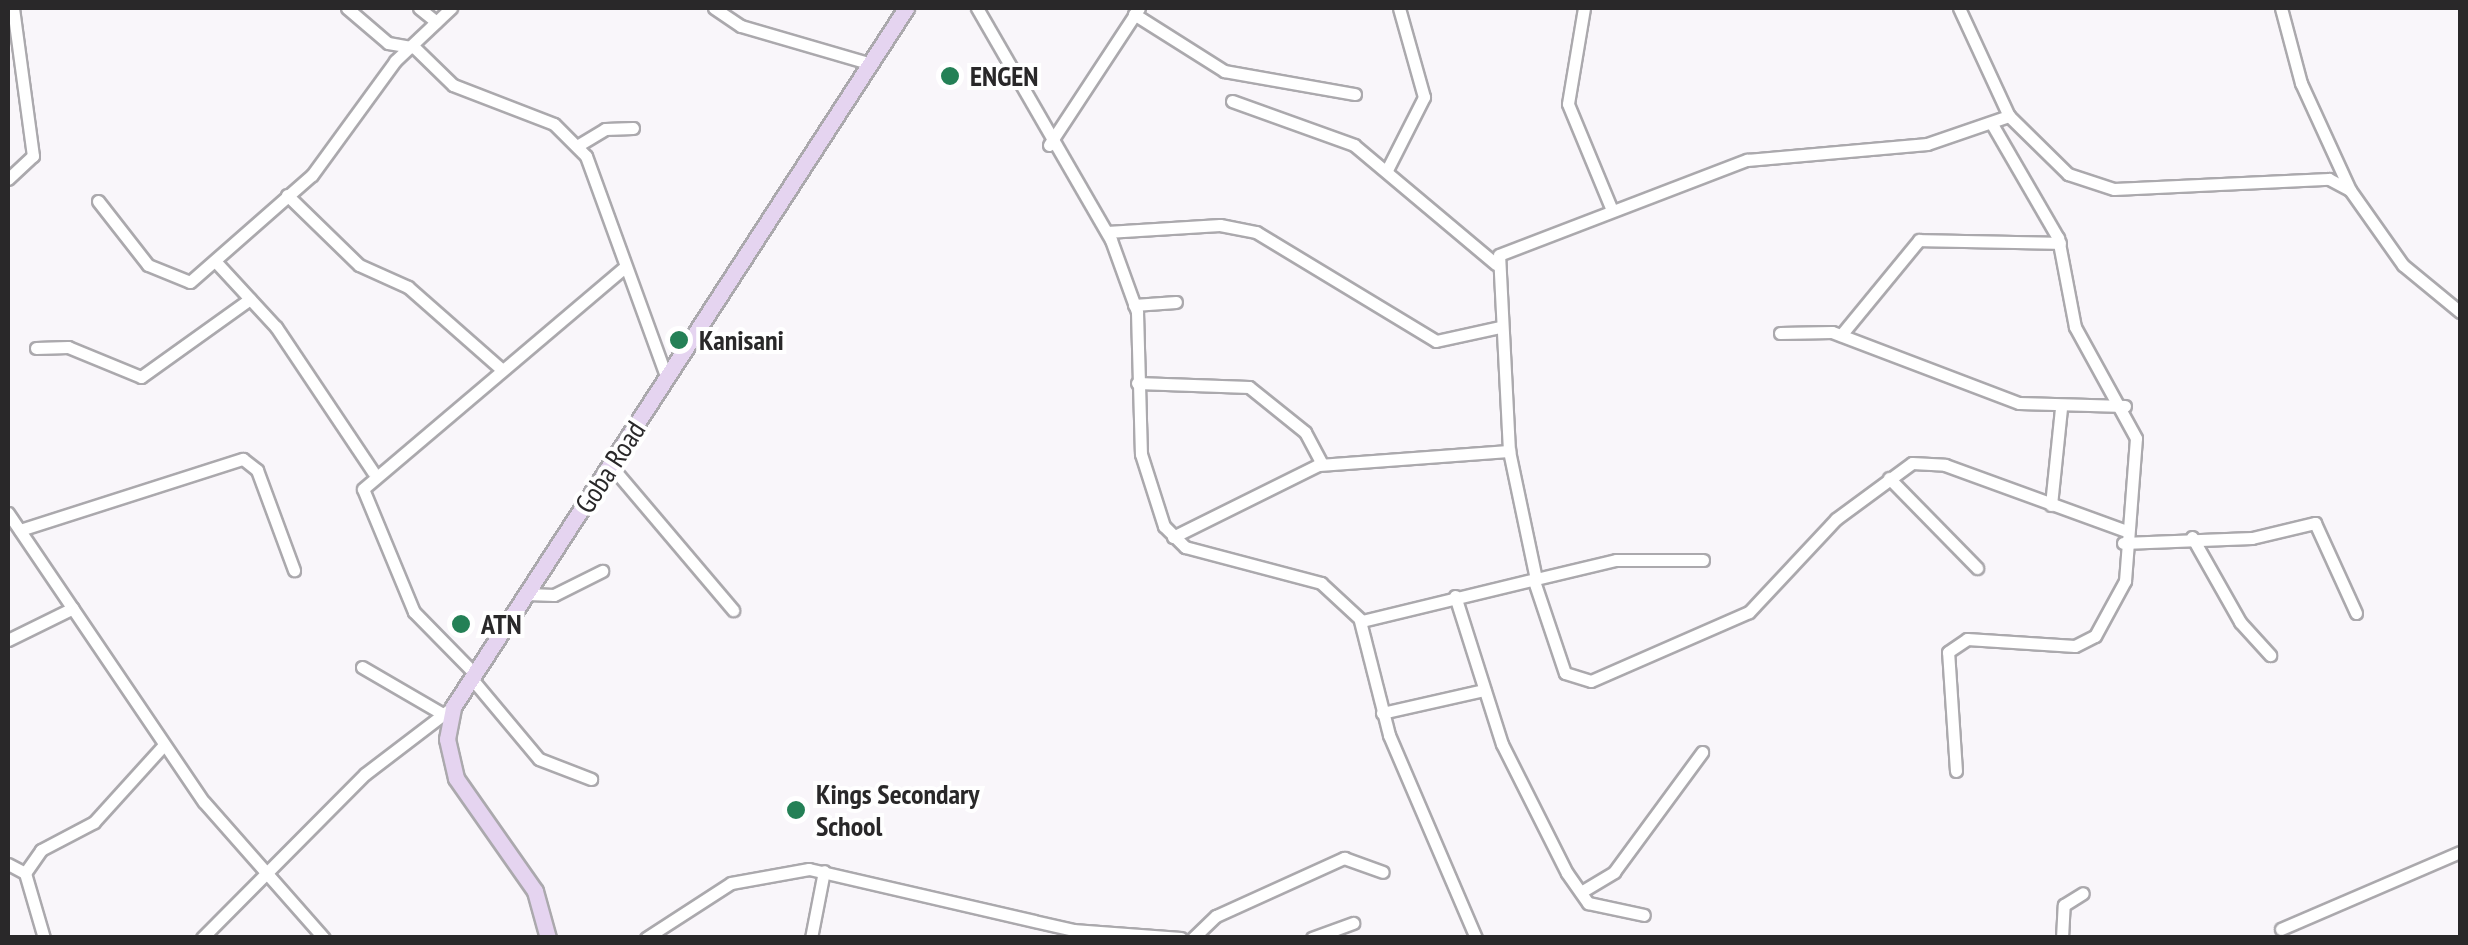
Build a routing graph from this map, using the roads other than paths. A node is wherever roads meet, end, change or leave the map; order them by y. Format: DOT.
graph roads {
  1 [pos="14,8"];
  2 [pos="347,8"];
  3 [pos="420,8"];
  4 [pos="452,8"];
  5 [pos="714,8"];
  6 [pos="906,8"];
  7 [pos="977,8"];
  8 [pos="1400,8"];
  9 [pos="1584,8"];
  10 [pos="1958,8"];
  11 [pos="2281,8"];
  12 [pos="1137,11"];
  13 [pos="436,22"];
  14 [pos="412,47"];
  15 [pos="872,64"];
  16 [pos="1354,94"];
  17 [pos="1232,101"];
  18 [pos="2008,116"];
  19 [pos="1992,124"];
  20 [pos="633,128"];
  21 [pos="1049,145"];
  22 [pos="577,146"];
  23 [pos="1387,170"];
  24 [pos="8,179"];
  25 [pos="2350,190"];
  26 [pos="287,195"];
  27 [pos="98,201"];
  28 [pos="1612,210"];
  29 [pos="1107,232"];
  30 [pos="2060,243"];
  31 [pos="215,261"];
  32 [pos="1496,264"];
  33 [pos="624,268"];
  34 [pos="250,298"];
  35 [pos="1176,302"];
  36 [pos="1134,305"];
  37 [pos="2460,312"];
  38 [pos="1500,327"];
  39 [pos="1780,333"];
  40 [pos="1841,335"];
  41 [pos="36,348"];
  42 [pos="500,368"];
  43 [pos="667,378"];
  44 [pos="1136,383"];
  45 [pos="2125,406"];
  46 [pos="2060,408"];
  47 [pos="1509,451"];
  48 [pos="1322,464"];
  49 [pos="611,466"];
  50 [pos="373,472"];
  51 [pos="1889,478"];
  52 [pos="2051,505"];
  53 [pos="8,513"];
  54 [pos="20,530"];
  55 [pos="2124,536"];
  56 [pos="2192,536"];
  57 [pos="1172,537"];
  58 [pos="1703,560"];
  59 [pos="1977,568"];
  60 [pos="294,570"];
  61 [pos="602,572"];
  62 [pos="1535,580"];
  63 [pos="528,594"];
  64 [pos="1455,596"];
  65 [pos="73,608"];
  66 [pos="733,610"];
  67 [pos="2356,613"];
  68 [pos="1360,621"];
  69 [pos="8,640"];
  70 [pos="2270,655"];
  71 [pos="362,667"];
  72 [pos="473,676"];
  73 [pos="1484,690"];
  74 [pos="447,710"];
  75 [pos="1382,713"];
  76 [pos="163,746"];
  77 [pos="1702,752"];
  78 [pos="1956,772"];
  79 [pos="591,779"];
  80 [pos="2460,852"];
  81 [pos="8,864"];
  82 [pos="824,871"];
  83 [pos="1384,872"];
  84 [pos="26,873"];
  85 [pos="263,875"];
  86 [pos="1581,892"];
  87 [pos="2083,893"];
  88 [pos="1644,915"];
  89 [pos="1353,923"];
  90 [pos="2281,928"];
  91 [pos="44,938"];
  92 [pos="202,938"];
  93 [pos="324,938"];
  94 [pos="548,938"];
  95 [pos="646,938"];
  96 [pos="811,938"];
  97 [pos="1181,938"];
  98 [pos="1193,938"];
  99 [pos="1312,938"];
  100 [pos="1476,938"];
  101 [pos="2062,938"];
  1 -- 24 [label="street"];
  2 -- 14 [label="street"];
  3 -- 13 [label="street"];
  4 -- 13 [label="street"];
  5 -- 15 [label="street"];
  6 -- 15 [label="main road, Goba Road"];
  7 -- 21 [label="street"];
  8 -- 23 [label="street"];
  9 -- 28 [label="street"];
  10 -- 18 [label="street"];
  11 -- 25 [label="street"];
  12 -- 16 [label="street"];
  12 -- 21 [label="street"];
  13 -- 14 [label="street"];
  14 -- 22 [label="street"];
  14 -- 26 [label="street"];
  15 -- 43 [label="main road, Goba Road"];
  17 -- 23 [label="street"];
  18 -- 19 [label="street"];
  18 -- 25 [label="street"];
  19 -- 28 [label="street"];
  19 -- 30 [label="street"];
  20 -- 22 [label="street"];
  21 -- 29 [label="street"];
  22 -- 33 [label="street"];
  23 -- 32 [label="street"];
  25 -- 37 [label="street"];
  26 -- 31 [label="street"];
  26 -- 42 [label="street"];
  27 -- 31 [label="street"];
  28 -- 32 [label="street"];
  29 -- 36 [label="street"];
  29 -- 38 [label="street"];
  30 -- 40 [label="street"];
  30 -- 45 [label="street"];
  31 -- 34 [label="street"];
  32 -- 38 [label="street"];
  33 -- 42 [label="street"];
  33 -- 43 [label="street"];
  34 -- 41 [label="street"];
  34 -- 50 [label="street"];
  35 -- 36 [label="street"];
  36 -- 44 [label="street"];
  38 -- 47 [label="street"];
  39 -- 40 [label="street"];
  40 -- 46 [label="street"];
  42 -- 50 [label="street"];
  43 -- 49 [label="main road, Goba Road"];
  44 -- 48 [label="street"];
  44 -- 57 [label="street"];
  45 -- 46 [label="street"];
  45 -- 55 [label="street"];
  46 -- 52 [label="street"];
  47 -- 48 [label="street"];
  47 -- 62 [label="street"];
  48 -- 57 [label="street"];
  49 -- 63 [label="main road, Goba Road"];
  49 -- 66 [label="street"];
  50 -- 72 [label="street"];
  51 -- 52 [label="street"];
  51 -- 59 [label="street"];
  51 -- 62 [label="street"];
  52 -- 55 [label="street"];
  53 -- 54 [label="street"];
  54 -- 60 [label="street"];
  54 -- 65 [label="street"];
  55 -- 56 [label="street"];
  55 -- 78 [label="street"];
  56 -- 67 [label="street"];
  56 -- 70 [label="street"];
  57 -- 68 [label="street"];
  58 -- 62 [label="street"];
  61 -- 63 [label="street"];
  62 -- 64 [label="street"];
  63 -- 72 [label="main road, Goba Road"];
  64 -- 68 [label="street"];
  64 -- 73 [label="street"];
  65 -- 69 [label="street"];
  65 -- 76 [label="street"];
  68 -- 75 [label="street"];
  71 -- 74 [label="street"];
  72 -- 74 [label="main road, Goba Road"];
  72 -- 79 [label="street"];
  73 -- 75 [label="street"];
  73 -- 86 [label="street"];
  74 -- 85 [label="street"];
  74 -- 94 [label="main road"];
  75 -- 100 [label="street"];
  76 -- 84 [label="street"];
  76 -- 85 [label="street"];
  77 -- 86 [label="street"];
  80 -- 90 [label="street"];
  81 -- 84 [label="street"];
  82 -- 95 [label="street"];
  82 -- 96 [label="street"];
  82 -- 97 [label="street"];
  83 -- 98 [label="street"];
  84 -- 91 [label="street"];
  85 -- 92 [label="street"];
  85 -- 93 [label="street"];
  86 -- 88 [label="street"];
  87 -- 101 [label="street"];
  89 -- 99 [label="street"];
}
